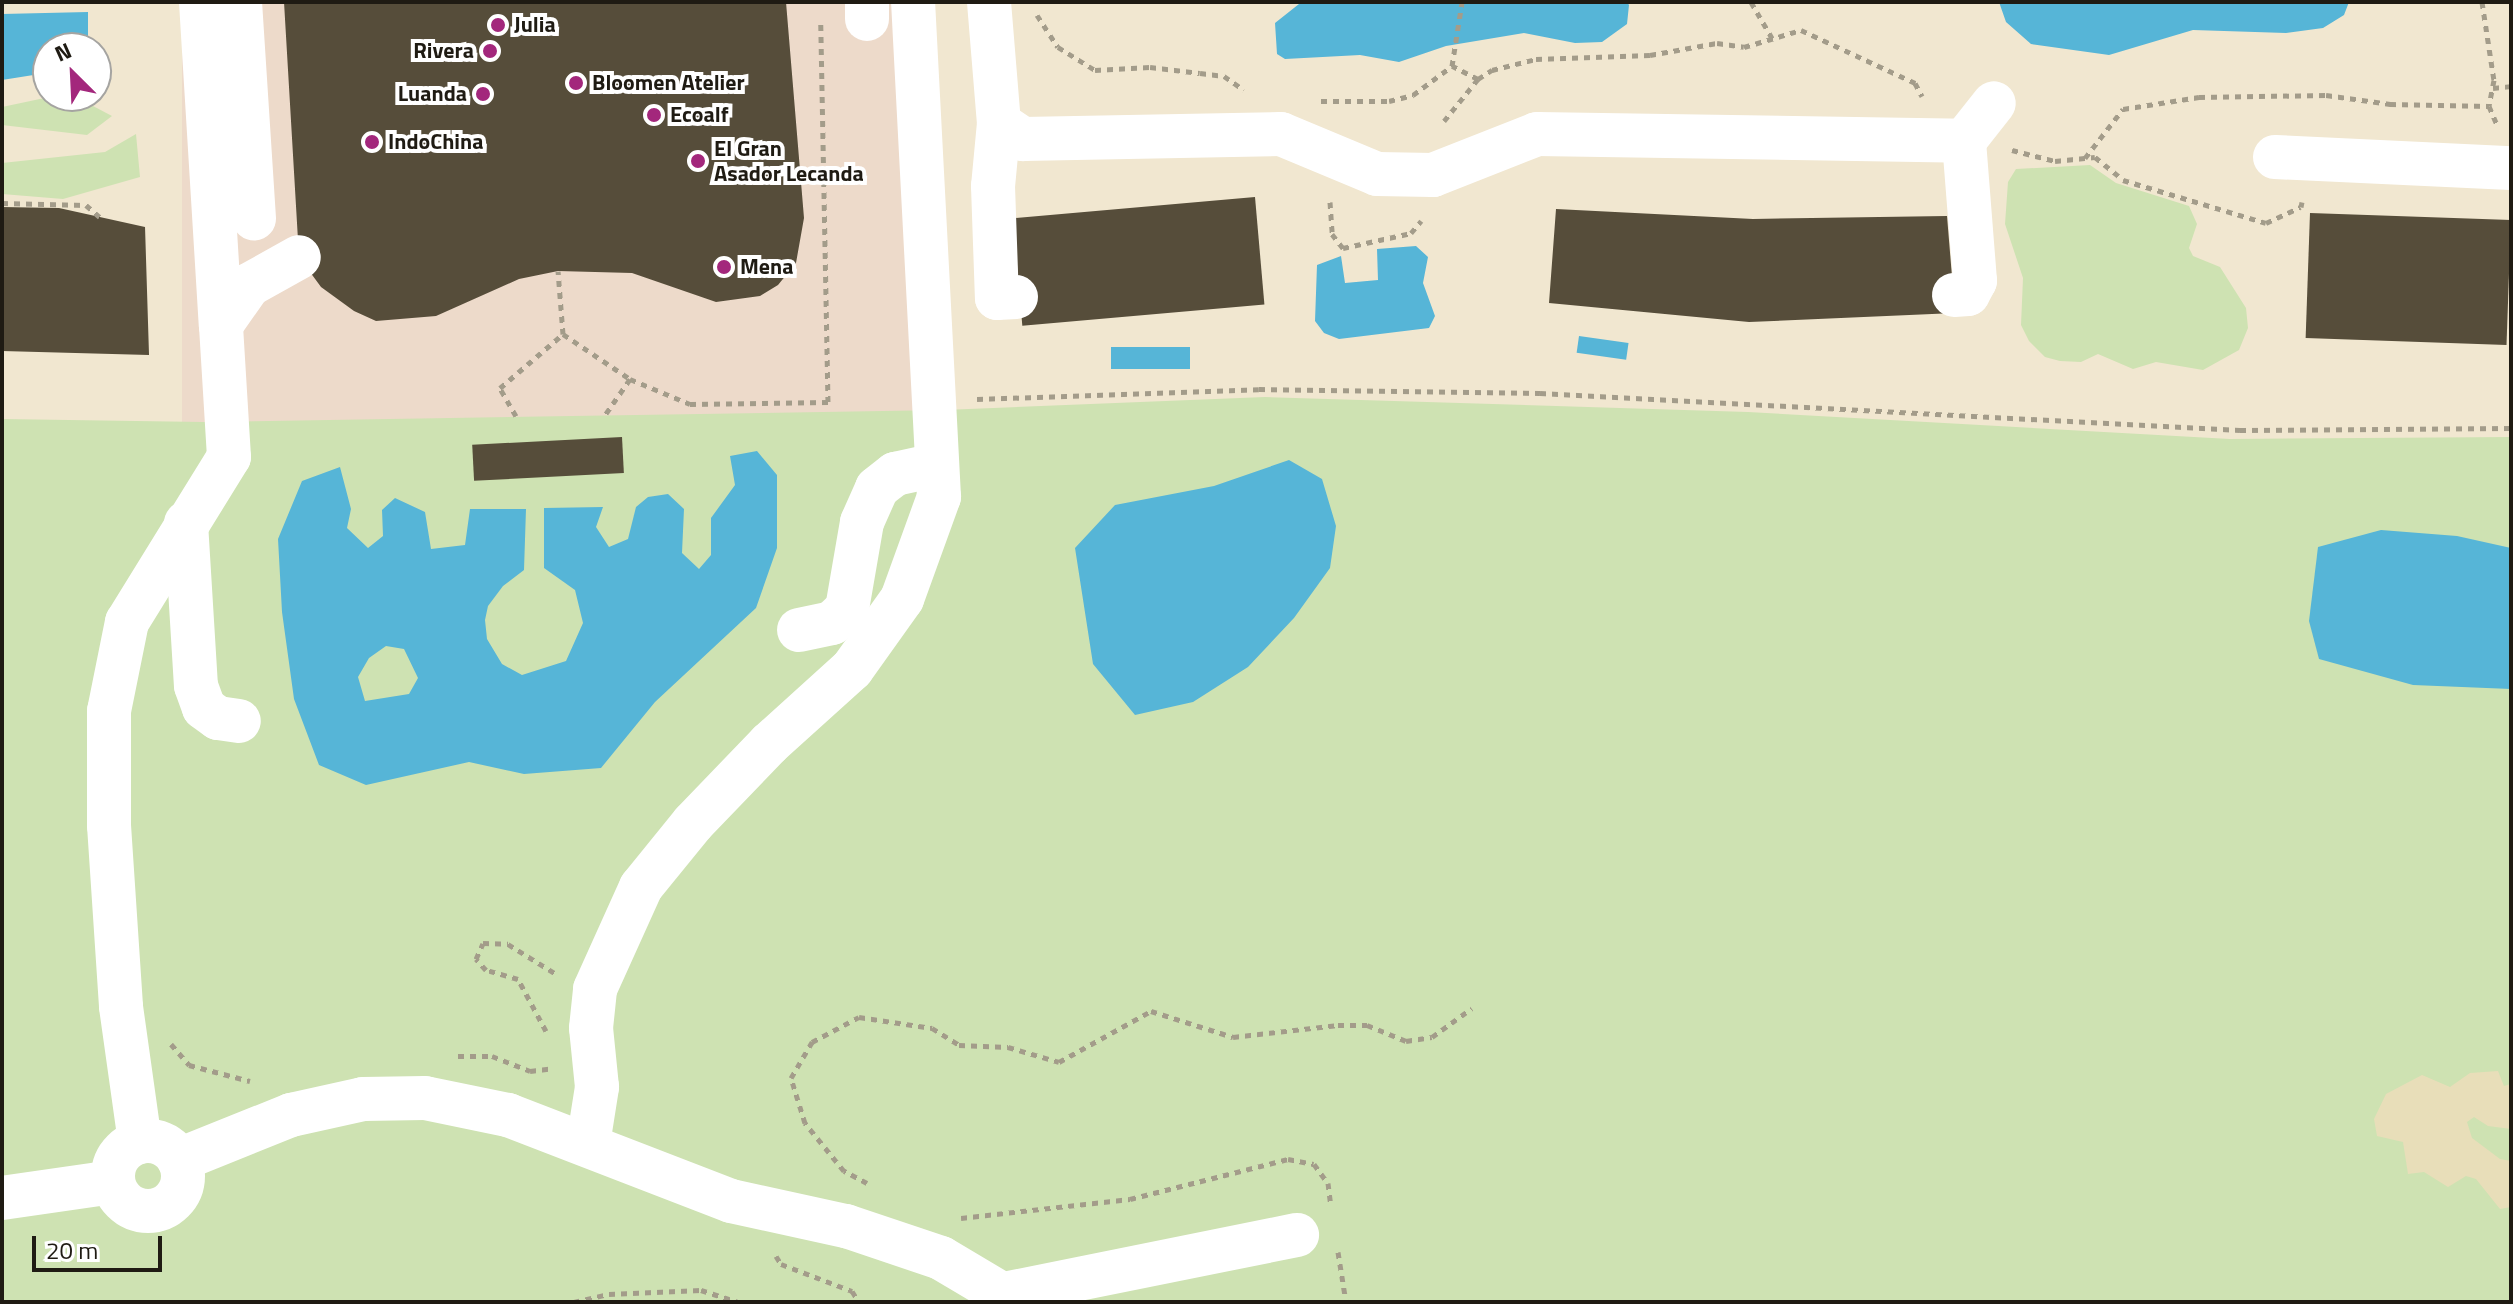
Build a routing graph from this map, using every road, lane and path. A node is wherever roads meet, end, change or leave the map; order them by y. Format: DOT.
graph roads {
  1 [pos="201,2"];
  2 [pos="240,2"];
  3 [pos="913,2"];
  4 [pos="989,2"];
  5 [pos="1034,2"];
  6 [pos="1462,2"];
  7 [pos="1751,2"];
  8 [pos="2482,2"];
  9 [pos="821,17"];
  10 [pos="1772,38"];
  11 [pos="1452,66"];
  12 [pos="1478,79"];
  13 [pos="2511,86"];
  14 [pos="2493,88"];
  15 [pos="1313,102"];
  16 [pos="2489,106"];
  17 [pos="999,123"];
  18 [pos="1967,127"];
  19 [pos="1253,135"];
  20 [pos="2505,150"];
  21 [pos="2085,158"];
  22 [pos="2291,158"];
  23 [pos="1418,175"];
  24 [pos="1330,201"];
  25 [pos="2,203"];
  26 [pos="100,217"];
  27 [pos="254,219"];
  28 [pos="1421,221"];
  29 [pos="299,257"];
  30 [pos="558,271"];
  31 [pos="1954,295"];
  32 [pos="1016,297"];
  33 [pos="221,325"];
  34 [pos="563,334"];
  35 [pos="630,379"];
  36 [pos="963,400"];
  37 [pos="605,415"];
  38 [pos="516,416"];
  39 [pos="2511,428"];
  40 [pos="936,465"];
  41 [pos="186,523"];
  42 [pos="799,630"];
  43 [pos="239,721"];
  44 [pos="594,999"];
  45 [pos="1472,1008"];
  46 [pos="548,1035"];
  47 [pos="169,1041"];
  48 [pos="449,1056"];
  49 [pos="596,1076"];
  50 [pos="261,1080"];
  51 [pos="140,1142"];
  52 [pos="588,1144"];
  53 [pos="179,1160"];
  54 [pos="113,1182"];
  55 [pos="870,1184"];
  56 [pos="2,1198"];
  57 [pos="1332,1211"];
  58 [pos="950,1219"];
  59 [pos="1316,1237"];
  60 [pos="1010,1298"];
  61 [pos="574,1302"];
  62 [pos="737,1302"];
  63 [pos="1346,1302"];
  1 -- 33 [label="lane"];
  2 -- 27 [label="lane"];
  3 -- 40 [label="lane"];
  4 -- 17 [label="lane"];
  5 -- 19 [label="path"];
  6 -- 11 [label="path"];
  7 -- 10 [label="path"];
  8 -- 14 [label="path"];
  9 -- 35 [label="path"];
  10 -- 12 [label="path"];
  10 -- 18 [label="path"];
  11 -- 12 [label="path"];
  11 -- 15 [label="path"];
  12 -- 23 [label="path"];
  13 -- 14 [label="path"];
  14 -- 16 [label="path"];
  16 -- 20 [label="path"];
  16 -- 21 [label="path"];
  17 -- 19 [label="lane"];
  17 -- 32 [label="lane"];
  18 -- 21 [label="path"];
  18 -- 23 [label="lane"];
  18 -- 31 [label="lane"];
  19 -- 23 [label="lane"];
  20 -- 22 [label="lane"];
  21 -- 22 [label="path"];
  24 -- 28 [label="path"];
  25 -- 26 [label="path"];
  29 -- 33 [label="lane"];
  30 -- 34 [label="path"];
  33 -- 41 [label="lane"];
  34 -- 35 [label="path"];
  34 -- 38 [label="path"];
  35 -- 37 [label="path"];
  36 -- 39 [label="path"];
  40 -- 42 [label="lane"];
  40 -- 44 [label="lane"];
  41 -- 43 [label="lane"];
  41 -- 51 [label="lane"];
  44 -- 46 [label="path"];
  44 -- 49 [label="lane"];
  45 -- 55 [label="path"];
  47 -- 50 [label="path"];
  48 -- 49 [label="path"];
  49 -- 52 [label="lane"];
  51 -- 53 [label="lane"];
  51 -- 54 [label="lane"];
  52 -- 53 [label="lane"];
  52 -- 60 [label="lane"];
  53 -- 54 [label="lane"];
  54 -- 56 [label="lane"];
  57 -- 58 [label="path"];
  59 -- 60 [label="lane"];
  59 -- 63 [label="path"];
  61 -- 62 [label="path"];
}
